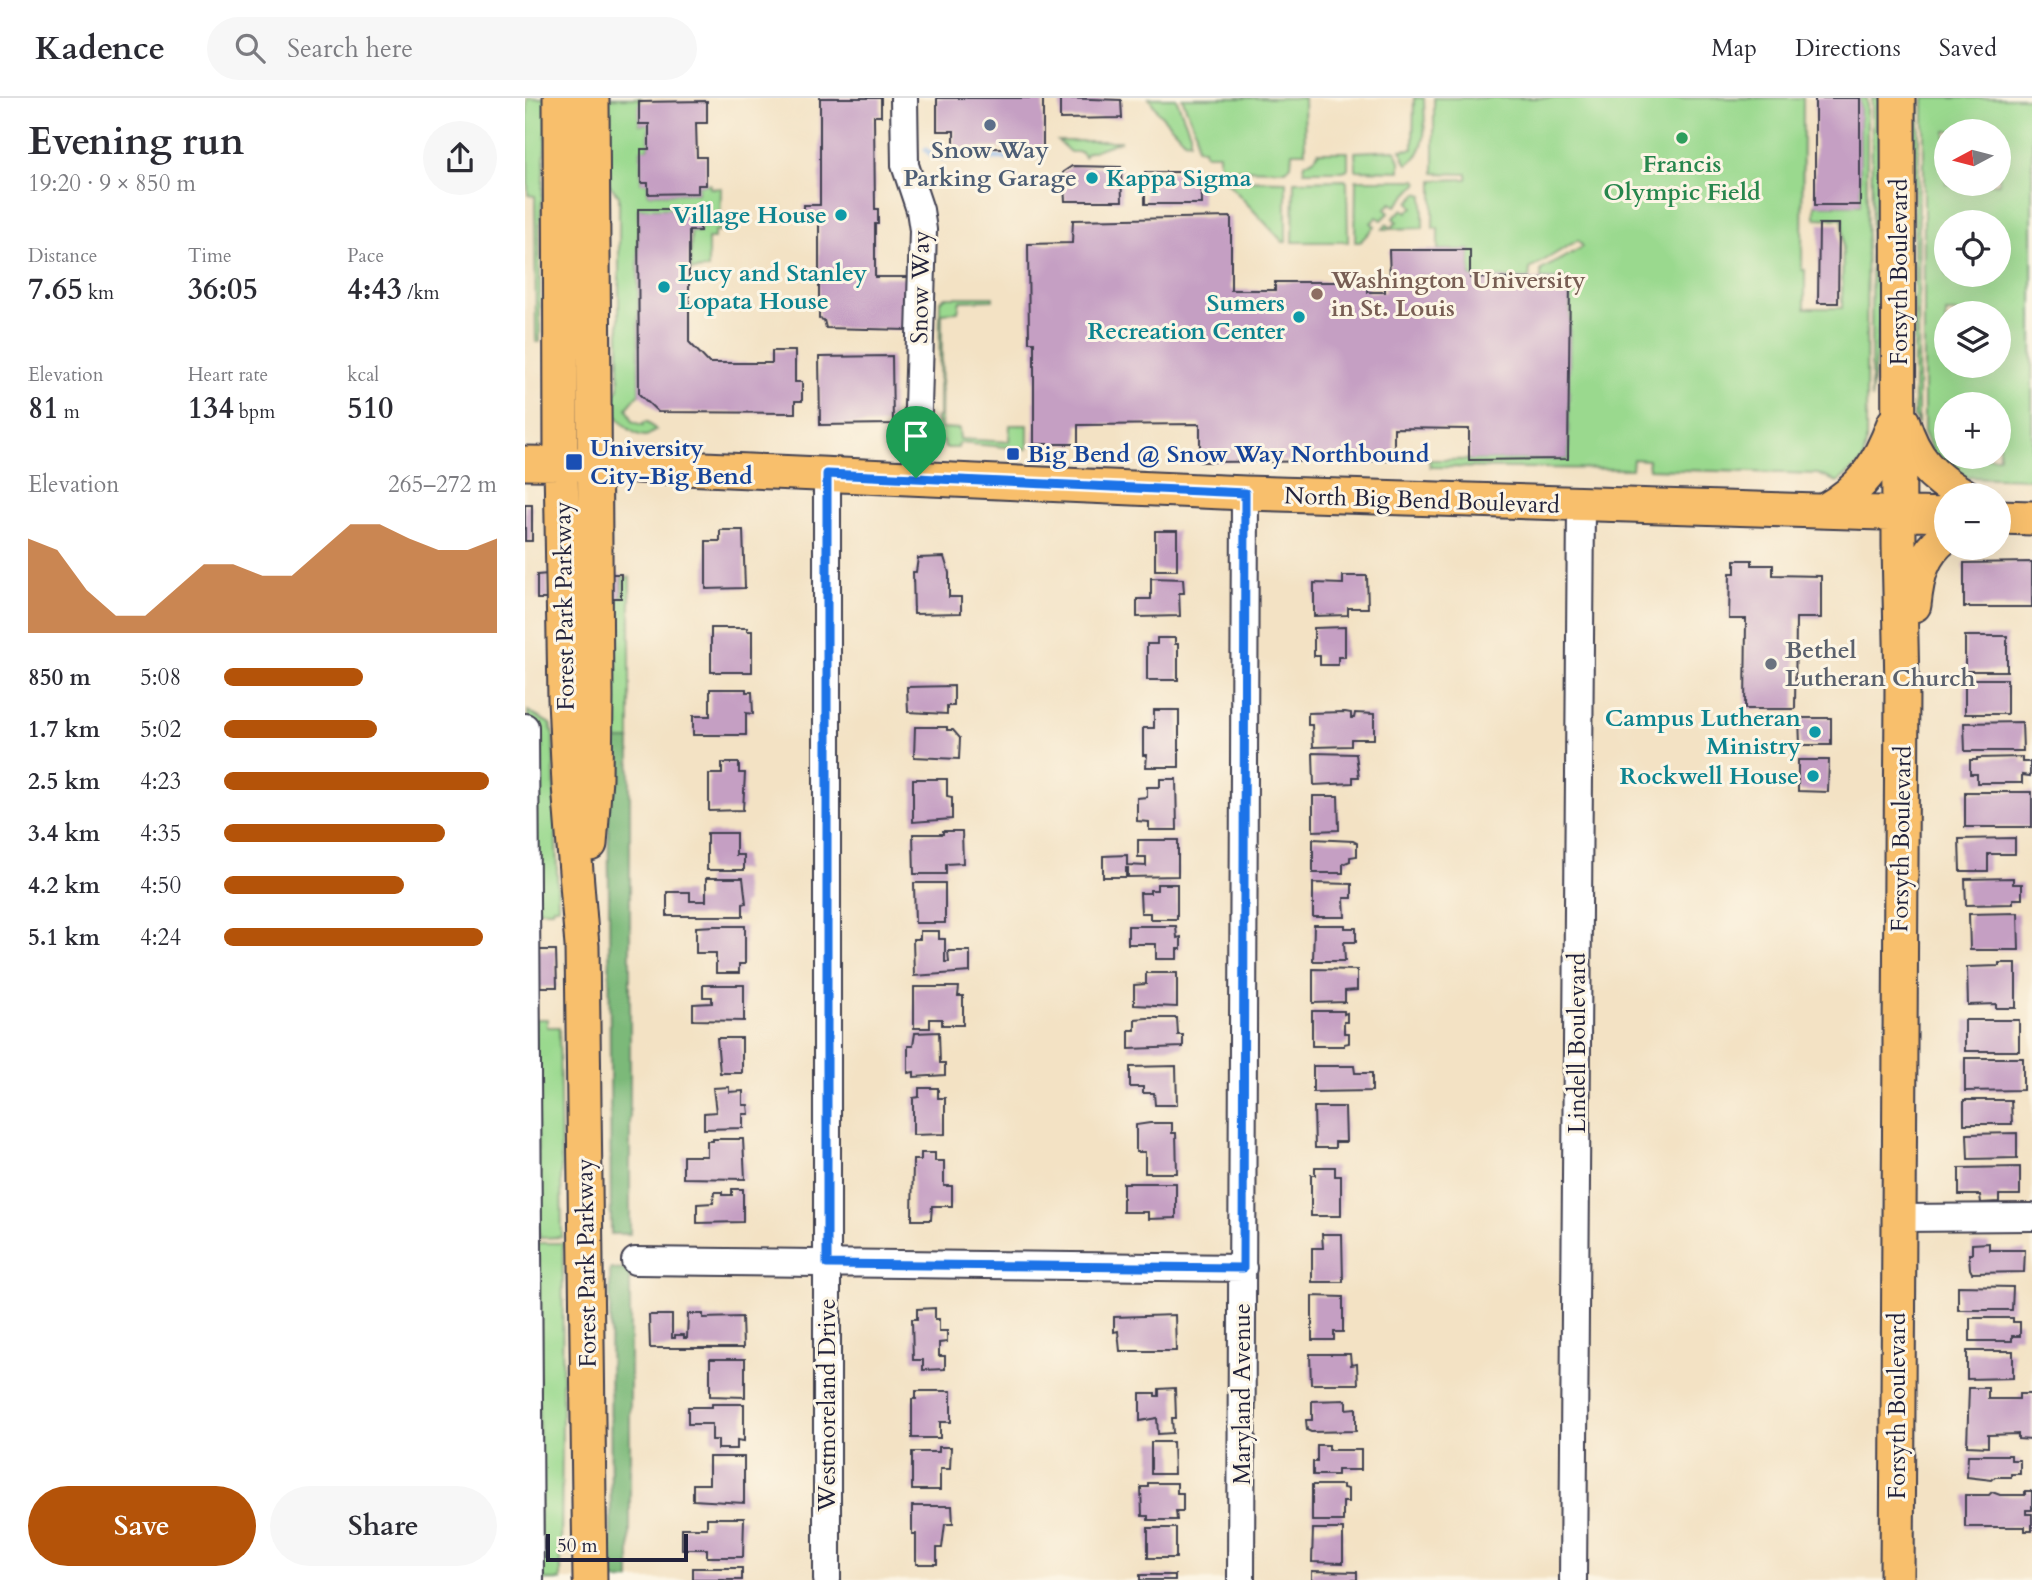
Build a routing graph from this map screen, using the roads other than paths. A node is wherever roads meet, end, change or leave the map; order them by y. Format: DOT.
graph roads {
  1 [pos="560,98"];
  2 [pos="592,98"];
  3 [pos="904,98"];
  4 [pos="1898,98"];
  5 [pos="1899,410"];
  6 [pos="525,463"];
  7 [pos="577,463"];
  8 [pos="827,474"];
  9 [pos="916,478"];
  10 [pos="1945,483"];
  11 [pos="1245,493"];
  12 [pos="1581,505"];
  13 [pos="1824,512"];
  14 [pos="1899,514"];
  15 [pos="1934,515"];
  16 [pos="1934,545"];
  17 [pos="1902,687"];
  18 [pos="526,727"];
  19 [pos="2032,1217"];
  20 [pos="1898,1218"];
  21 [pos="526,1260"];
  22 [pos="635,1261"];
  23 [pos="827,1264"];
  24 [pos="1243,1268"];
  25 [pos="530,1580"];
  26 [pos="590,1580"];
  27 [pos="827,1580"];
  28 [pos="1241,1580"];
  29 [pos="1573,1580"];
  30 [pos="1897,1580"];
  1 -- 7 [label="main road, Forest Park Parkway"];
  2 -- 7 [label="main road, Forest Park Parkway"];
  3 -- 9 [label="street, Snow Way"];
  4 -- 5 [label="main road, Forsyth Boulevard"];
  5 -- 10 [label="main road"];
  5 -- 13 [label="main road"];
  5 -- 14 [label="main road, Forsyth Boulevard"];
  6 -- 7 [label="main road, North Big Bend Boulevard"];
  7 -- 8 [label="main road, North Big Bend Boulevard"];
  7 -- 26 [label="main road, Forest Park Parkway"];
  8 -- 9 [label="main road, North Big Bend Boulevard"];
  8 -- 23 [label="street, Westmoreland Drive"];
  9 -- 11 [label="main road, North Big Bend Boulevard"];
  11 -- 12 [label="main road, North Big Bend Boulevard"];
  11 -- 24 [label="street, Maryland Avenue"];
  12 -- 13 [label="main road, North Big Bend Boulevard"];
  12 -- 29 [label="street, Lindell Boulevard"];
  13 -- 14 [label="main road, North Big Bend Boulevard"];
  14 -- 15 [label="main road, North Big Bend Boulevard"];
  14 -- 17 [label="main road, Forsyth Boulevard"];
  16 -- 17 [label="main road"];
  17 -- 20 [label="main road, Forsyth Boulevard"];
  18 -- 21 [label="street"];
  19 -- 20 [label="street"];
  20 -- 30 [label="main road, Forsyth Boulevard"];
  21 -- 25 [label="street"];
  22 -- 23 [label="street"];
  23 -- 24 [label="street"];
  23 -- 27 [label="street, Westmoreland Drive"];
  24 -- 28 [label="street, Maryland Avenue"];
}
